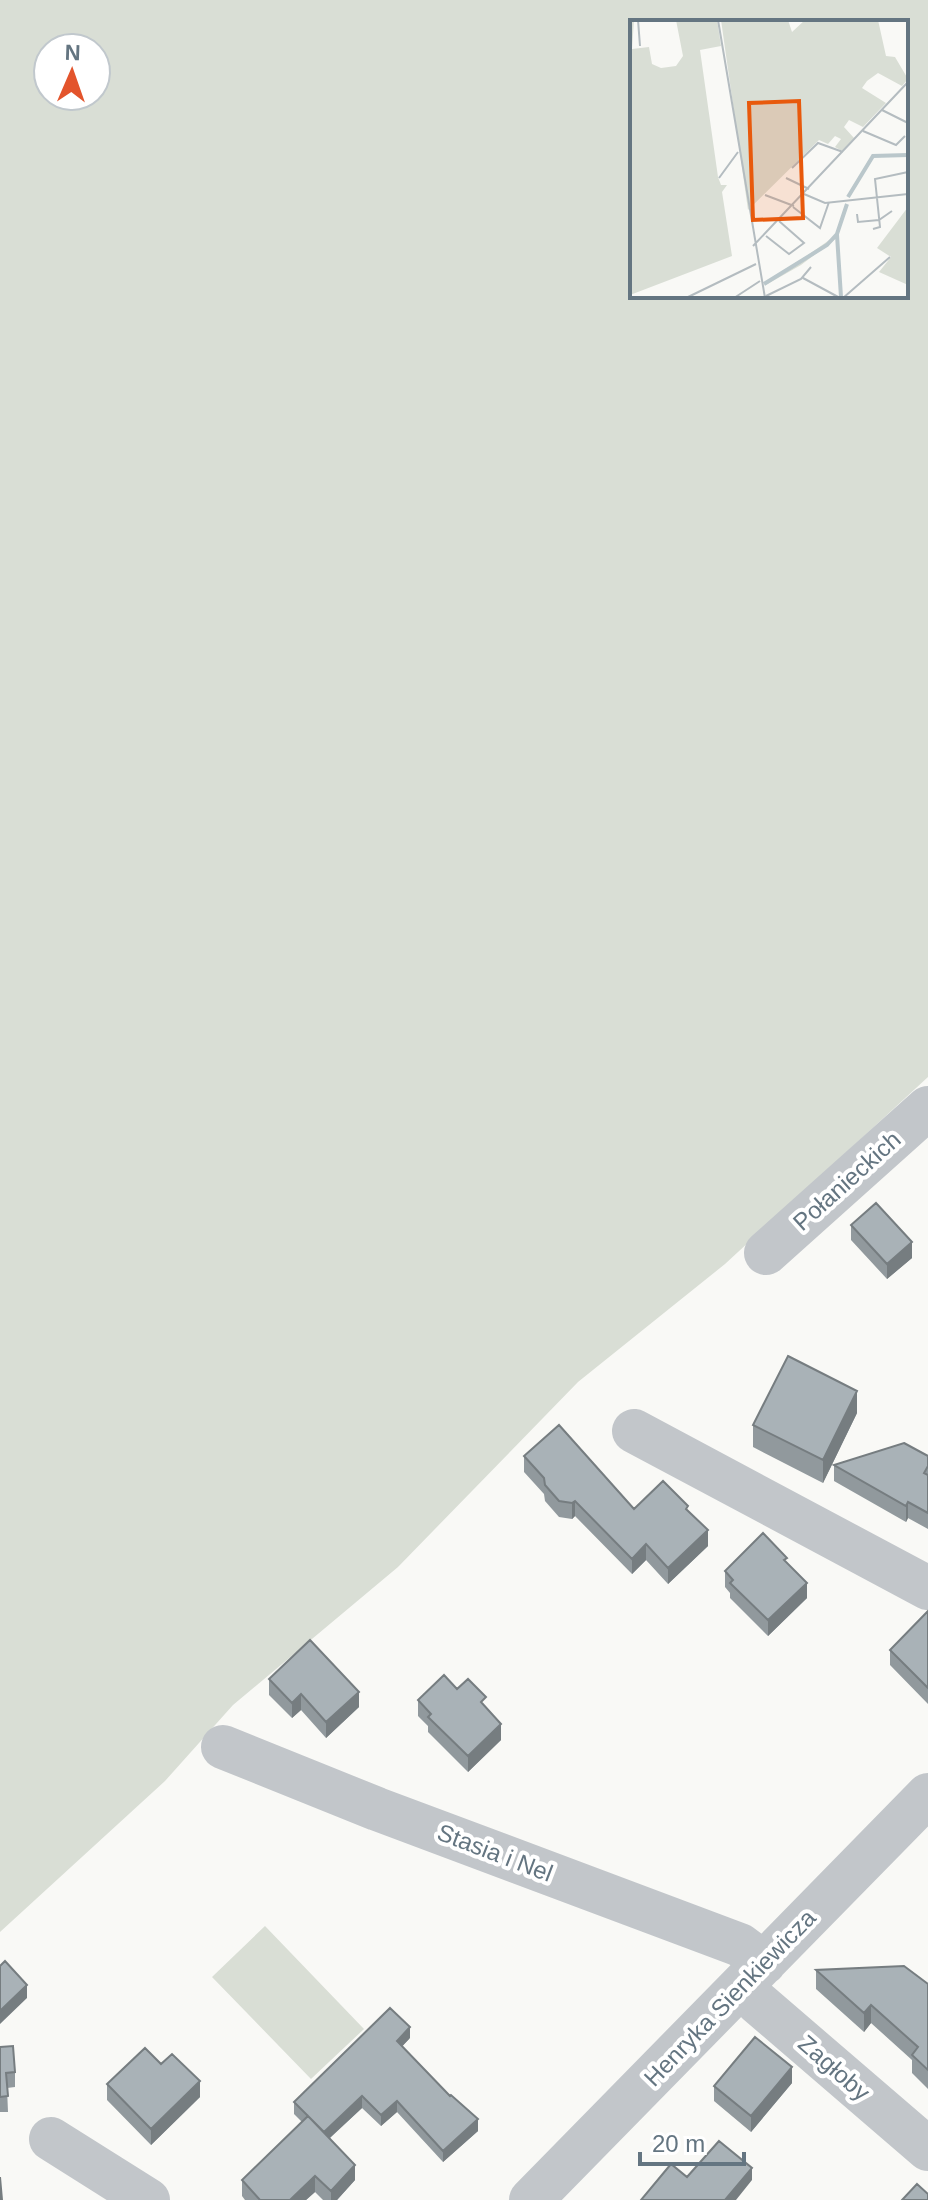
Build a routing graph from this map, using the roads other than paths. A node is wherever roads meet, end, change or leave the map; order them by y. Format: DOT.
graph roads {
  1 [pos="928,1108"];
  2 [pos="766,1253"];
  3 [pos="634,1431"];
  4 [pos="928,1588"];
  5 [pos="223,1747"];
  6 [pos="928,1795"];
  7 [pos="752,1975"];
  8 [pos="51,2139"];
  9 [pos="928,2149"];
  10 [pos="148,2200"];
  11 [pos="531,2200"];
  1 -- 2 [label="street, Połanieckich"];
  3 -- 4 [label="street"];
  5 -- 7 [label="street, Stasia i Nel"];
  6 -- 7 [label="street, Henryka Sienkiewicza"];
  7 -- 9 [label="street, Zagłoby"];
  7 -- 11 [label="street, Henryka Sienkiewicza"];
  8 -- 10 [label="street"];
}
